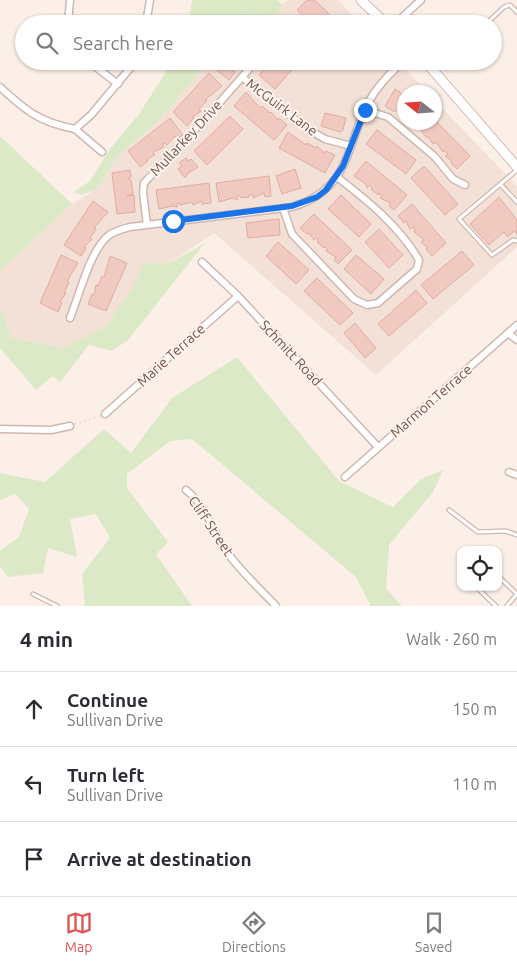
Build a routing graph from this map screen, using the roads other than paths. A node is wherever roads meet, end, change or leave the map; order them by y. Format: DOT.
graph roads {
  1 [pos="70,0"];
  2 [pos="150,0"];
  3 [pos="361,0"];
  4 [pos="421,0"];
  5 [pos="517,12"];
  6 [pos="69,15"];
  7 [pos="148,15"];
  8 [pos="377,15"];
  9 [pos="405,15"];
  10 [pos="496,15"];
  11 [pos="100,70"];
  12 [pos="129,70"];
  13 [pos="248,70"];
  14 [pos="394,70"];
  15 [pos="435,72"];
  16 [pos="242,77"];
  17 [pos="118,84"];
  18 [pos="0,87"];
  19 [pos="365,110"];
  20 [pos="75,129"];
  21 [pos="351,146"];
  22 [pos="102,152"];
  23 [pos="517,168"];
  24 [pos="337,177"];
  25 [pos="500,184"];
  26 [pos="465,186"];
  27 [pos="517,202"];
  28 [pos="283,208"];
  29 [pos="147,225"];
  30 [pos="517,241"];
  31 [pos="202,262"];
  32 [pos="238,296"];
  33 [pos="70,318"];
  34 [pos="517,325"];
  35 [pos="508,332"];
  36 [pos="517,340"];
  37 [pos="105,414"];
  38 [pos="70,426"];
  39 [pos="0,429"];
  40 [pos="378,447"];
  41 [pos="509,472"];
  42 [pos="517,475"];
  43 [pos="345,477"];
  44 [pos="186,490"];
  45 [pos="450,510"];
  46 [pos="517,535"];
  47 [pos="502,580"];
  48 [pos="480,591"];
  49 [pos="33,594"];
  50 [pos="509,605"];
  51 [pos="57,606"];
  52 [pos="276,606"];
  53 [pos="496,606"];
  1 -- 6 [label="street"];
  2 -- 7 [label="street"];
  3 -- 8 [label="main road"];
  4 -- 9 [label="street"];
  5 -- 10 [label="lane"];
  11 -- 17 [label="street"];
  12 -- 17 [label="street"];
  13 -- 16 [label="street, Mullarkey Drive"];
  14 -- 19 [label="street"];
  15 -- 23 [label="main road"];
  16 -- 21 [label="street, McGuirk Lane"];
  16 -- 29 [label="street, Mullarkey Drive"];
  17 -- 20 [label="street"];
  18 -- 20 [label="street"];
  19 -- 21 [label="street"];
  19 -- 26 [label="street"];
  20 -- 22 [label="street"];
  21 -- 24 [label="street"];
  23 -- 25 [label="lane"];
  24 -- 28 [label="street"];
  24 -- 28 [label="street"];
  25 -- 27 [label="lane"];
  25 -- 30 [label="lane"];
  28 -- 29 [label="street"];
  29 -- 33 [label="street"];
  31 -- 32 [label="street, Schmitt Road"];
  32 -- 37 [label="street, Marie Terrace"];
  32 -- 40 [label="street, Schmitt Road"];
  34 -- 35 [label="street, Marmon Terrace"];
  35 -- 36 [label="street"];
  35 -- 40 [label="street, Marmon Terrace"];
  38 -- 39 [label="street"];
  40 -- 43 [label="street, Marmon Terrace"];
  41 -- 42 [label="street"];
  44 -- 52 [label="street, Cliff Street"];
  45 -- 46 [label="lane"];
  47 -- 50 [label="lane"];
  48 -- 53 [label="lane"];
  49 -- 51 [label="lane"];
}
